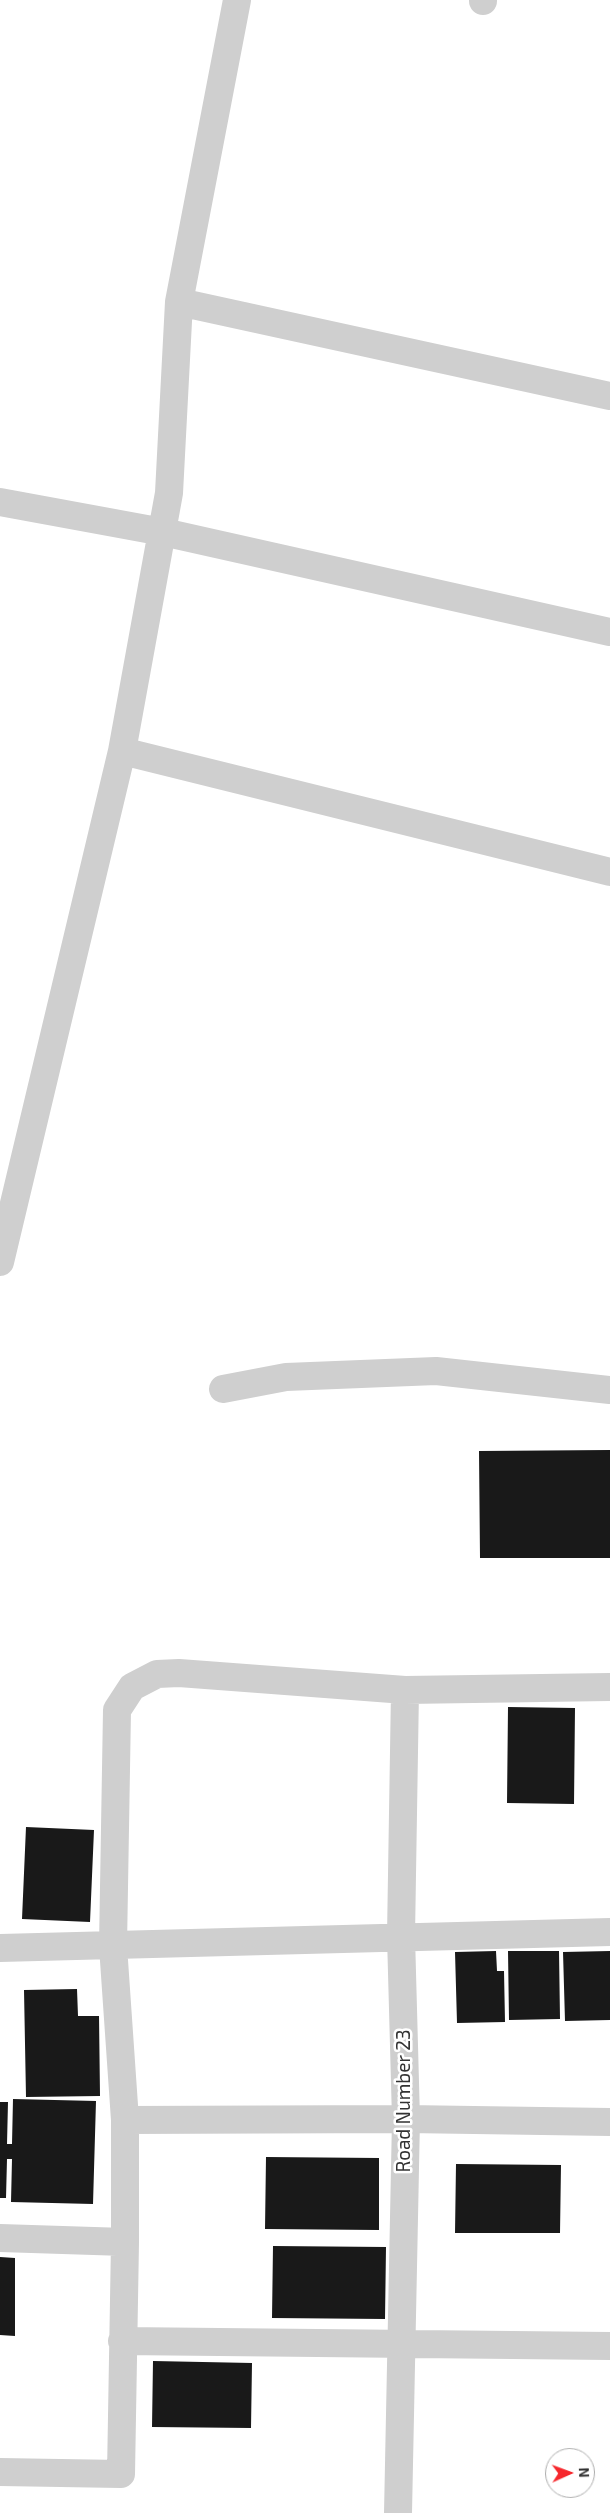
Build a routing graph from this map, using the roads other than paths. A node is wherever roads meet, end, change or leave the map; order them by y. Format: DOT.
graph roads {
  1 [pos="237,0"];
  2 [pos="178,302"];
  3 [pos="610,396"];
  4 [pos="0,502"];
  5 [pos="163,532"];
  6 [pos="610,632"];
  7 [pos="122,751"];
  8 [pos="610,872"];
  9 [pos="0,1262"];
  10 [pos="223,1389"];
  11 [pos="610,1390"];
  12 [pos="610,1687"];
  13 [pos="405,1690"];
  14 [pos="610,1932"];
  15 [pos="401,1936"];
  16 [pos="113,1946"];
  17 [pos="0,1948"];
  18 [pos="406,2119"];
  19 [pos="125,2120"];
  20 [pos="610,2122"];
  21 [pos="0,2238"];
  22 [pos="125,2242"];
  23 [pos="122,2341"];
  24 [pos="401,2344"];
  25 [pos="610,2346"];
  26 [pos="0,2472"];
  27 [pos="398,2513"];
  1 -- 2 [label="street"];
  2 -- 3 [label="street"];
  2 -- 5 [label="street"];
  4 -- 5 [label="street"];
  5 -- 6 [label="street"];
  5 -- 7 [label="street"];
  7 -- 8 [label="street"];
  7 -- 9 [label="street"];
  10 -- 11 [label="street"];
  12 -- 13 [label="street"];
  13 -- 15 [label="street, Road Number 23"];
  13 -- 16 [label="street"];
  14 -- 15 [label="street"];
  15 -- 16 [label="street"];
  15 -- 18 [label="street, Road Number 23"];
  16 -- 17 [label="street"];
  16 -- 19 [label="street"];
  18 -- 19 [label="street"];
  18 -- 20 [label="street"];
  18 -- 24 [label="street, Road Number 23"];
  19 -- 22 [label="street"];
  21 -- 22 [label="street"];
  22 -- 23 [label="street"];
  23 -- 24 [label="street"];
  23 -- 26 [label="street"];
  24 -- 25 [label="street"];
  24 -- 27 [label="street, Road Number 23"];
}
